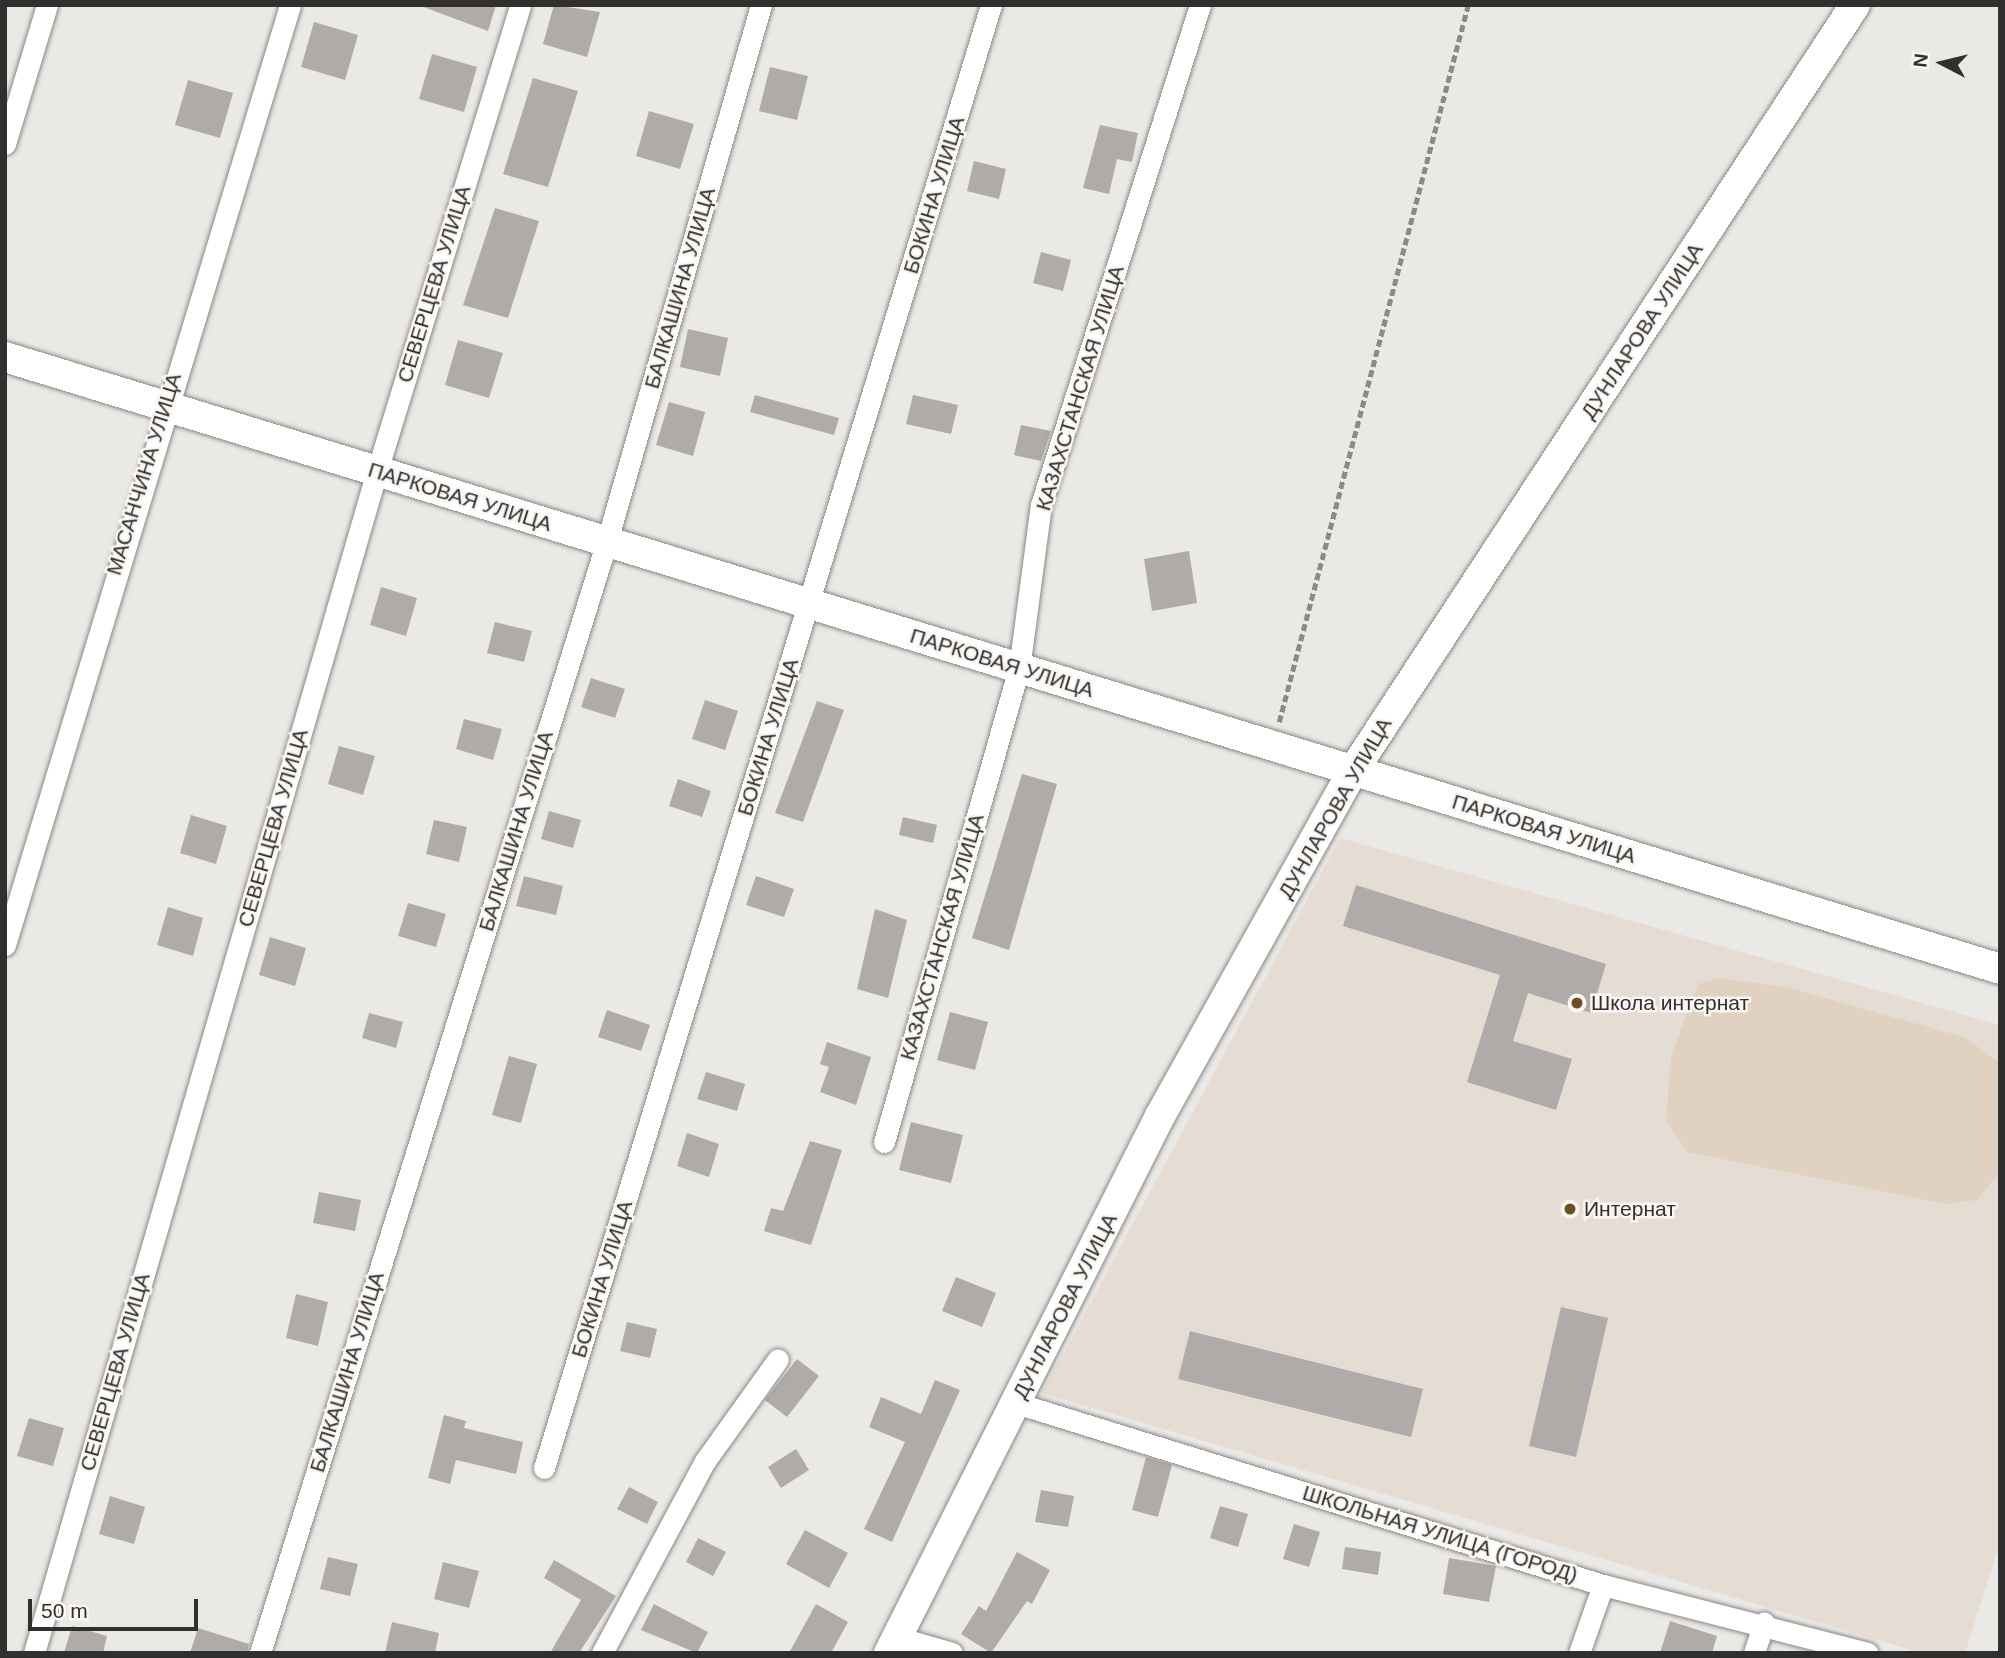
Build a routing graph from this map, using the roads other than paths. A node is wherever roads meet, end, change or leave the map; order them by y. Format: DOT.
graph roads {
  1 [pos="47,5"];
  2 [pos="290,5"];
  3 [pos="520,5"];
  4 [pos="761,5"];
  5 [pos="991,5"];
  6 [pos="1200,5"];
  7 [pos="1855,5"];
  8 [pos="5,144"];
  9 [pos="5,357"];
  10 [pos="164,406"];
  11 [pos="377,471"];
  12 [pos="607,541"];
  13 [pos="809,604"];
  14 [pos="1019,669"];
  15 [pos="1353,771"];
  16 [pos="5,945"];
  17 [pos="2000,969"];
  18 [pos="884,1142"];
  19 [pos="778,1359"];
  20 [pos="1016,1402"];
  21 [pos="544,1468"];
  22 [pos="1603,1585"];
  23 [pos="1764,1623"];
  24 [pos="893,1645"];
  25 [pos="1822,1646"];
  26 [pos="34,1653"];
  27 [pos="260,1653"];
  28 [pos="602,1653"];
  29 [pos="952,1653"];
  30 [pos="1579,1653"];
  31 [pos="1754,1653"];
  32 [pos="1867,1653"];
  1 -- 8 [label="street"];
  2 -- 10 [label="street, МАСАНЧИНА УЛИЦА"];
  3 -- 11 [label="street, СЕВЕРЦЕВА УЛИЦА"];
  4 -- 12 [label="street, БАЛКАШИНА УЛИЦА"];
  5 -- 13 [label="street, БОКИНА УЛИЦА"];
  6 -- 14 [label="street, КАЗАХСТАНСКАЯ УЛИЦА"];
  7 -- 15 [label="street, ДУНЛАРОВА УЛИЦА"];
  9 -- 10 [label="street, ПАРКОВАЯ УЛИЦА"];
  10 -- 11 [label="street, ПАРКОВАЯ УЛИЦА"];
  10 -- 16 [label="street, МАСАНЧИНА УЛИЦА"];
  11 -- 12 [label="street, ПАРКОВАЯ УЛИЦА"];
  11 -- 26 [label="street, СЕВЕРЦЕВА УЛИЦА"];
  12 -- 13 [label="street, ПАРКОВАЯ УЛИЦА"];
  12 -- 27 [label="street, БАЛКАШИНА УЛИЦА"];
  13 -- 14 [label="street, ПАРКОВАЯ УЛИЦА"];
  13 -- 21 [label="street, БОКИНА УЛИЦА"];
  14 -- 15 [label="street, ПАРКОВАЯ УЛИЦА"];
  14 -- 18 [label="street, КАЗАХСТАНСКАЯ УЛИЦА"];
  15 -- 17 [label="street, ПАРКОВАЯ УЛИЦА"];
  15 -- 20 [label="street, ДУНЛАРОВА УЛИЦА"];
  19 -- 28 [label="street"];
  20 -- 22 [label="street, ШКОЛЬНАЯ УЛИЦА (ГОРОД)"];
  20 -- 24 [label="street, ДУНЛАРОВА УЛИЦА"];
  22 -- 23 [label="street, ШКОЛЬНАЯ УЛИЦА (ГОРОД)"];
  22 -- 30 [label="street"];
  23 -- 25 [label="street, ШКОЛЬНАЯ УЛИЦА (ГОРОД)"];
  23 -- 31 [label="street"];
  24 -- 29 [label="street"];
  25 -- 32 [label="street, ШКОЛЬНАЯ УЛИЦА (ГОРОД)"];
}
